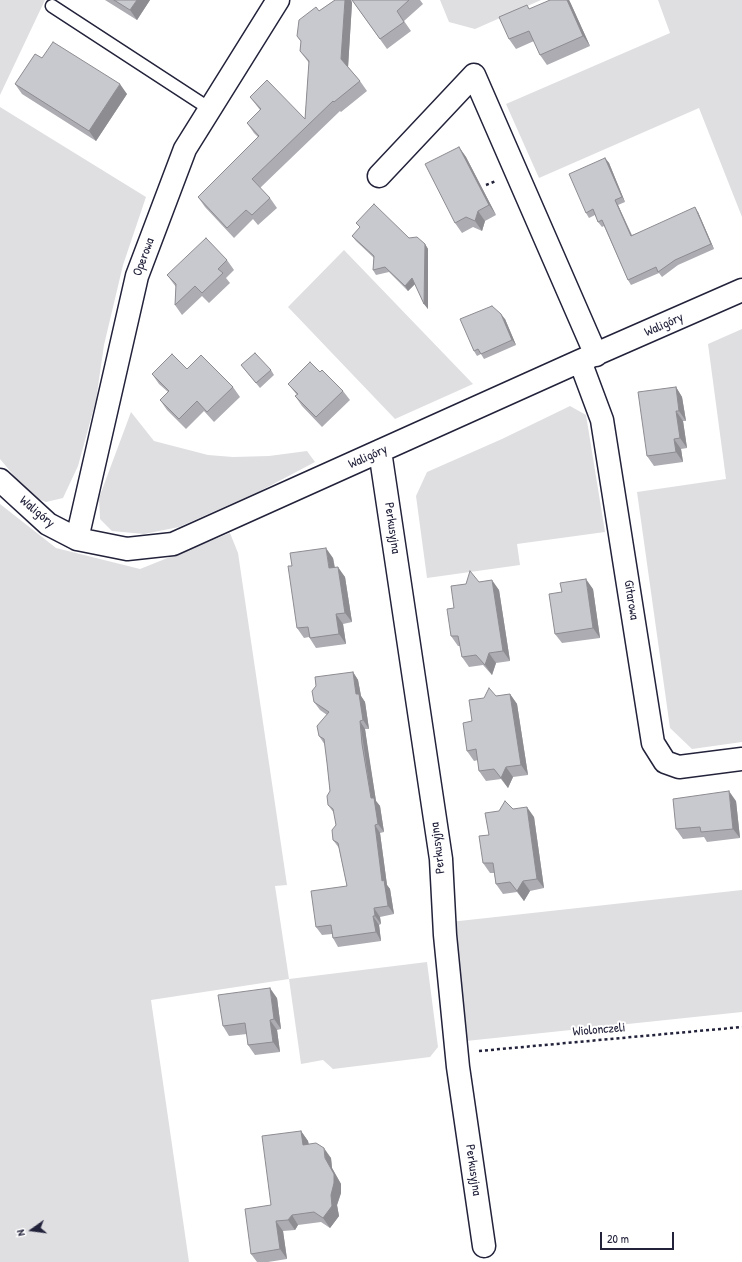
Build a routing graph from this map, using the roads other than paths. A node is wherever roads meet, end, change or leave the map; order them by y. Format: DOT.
graph roads {
  1 [pos="278,0"];
  2 [pos="52,6"];
  3 [pos="210,109"];
  4 [pos="379,176"];
  5 [pos="742,290"];
  6 [pos="588,358"];
  7 [pos="380,451"];
  8 [pos="0,480"];
  9 [pos="77,539"];
  10 [pos="742,760"];
  11 [pos="484,1246"];
  1 -- 3 [label="street, Operowa"];
  2 -- 3 [label="lane"];
  3 -- 9 [label="street, Operowa"];
  4 -- 6 [label="street, Gitarowa"];
  5 -- 6 [label="street, Waligóry"];
  6 -- 7 [label="street, Waligóry"];
  6 -- 10 [label="street, Gitarowa"];
  7 -- 9 [label="street, Waligóry"];
  7 -- 11 [label="street, Perkusyjna"];
  8 -- 9 [label="street, Waligóry"];
}
